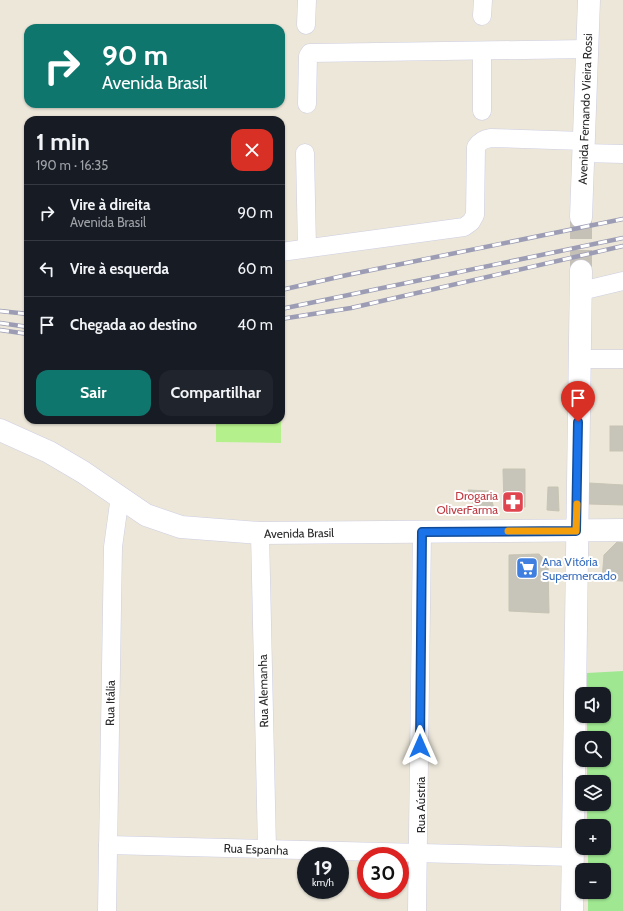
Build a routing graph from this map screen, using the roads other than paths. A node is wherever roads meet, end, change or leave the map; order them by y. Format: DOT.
graph roads {
  1 [pos="307,0"];
  2 [pos="589,0"];
  3 [pos="306,25"];
  4 [pos="587,49"];
  5 [pos="482,51"];
  6 [pos="307,104"];
  7 [pos="482,111"];
  8 [pos="583,147"];
  9 [pos="305,153"];
  10 [pos="623,154"];
  11 [pos="581,217"];
  12 [pos="307,248"];
  13 [pos="285,251"];
  14 [pos="581,281"];
  15 [pos="623,282"];
  16 [pos="580,359"];
  17 [pos="623,359"];
  18 [pos="0,430"];
  19 [pos="120,496"];
  20 [pos="623,530"];
  21 [pos="576,531"];
  22 [pos="422,532"];
  23 [pos="260,533"];
  24 [pos="108,845"];
  25 [pos="267,849"];
  26 [pos="419,853"];
  27 [pos="573,857"];
  28 [pos="107,911"];
  29 [pos="417,911"];
  30 [pos="572,911"];
  1 -- 3 [label="street"];
  2 -- 4 [label="street, Avenida Fernando Vieira Rossi"];
  4 -- 5 [label="street"];
  4 -- 8 [label="street, Avenida Fernando Vieira Rossi"];
  5 -- 6 [label="street"];
  5 -- 7 [label="street"];
  8 -- 10 [label="street"];
  8 -- 11 [label="street, Avenida Fernando Vieira Rossi"];
  8 -- 12 [label="street"];
  9 -- 12 [label="street"];
  12 -- 13 [label="street"];
  14 -- 15 [label="street"];
  14 -- 16 [label="street"];
  16 -- 17 [label="street"];
  16 -- 21 [label="street"];
  18 -- 19 [label="street, Avenida Brasil"];
  19 -- 23 [label="street, Avenida Brasil"];
  19 -- 24 [label="street, Rua Itália"];
  20 -- 21 [label="street, Avenida Brasil"];
  21 -- 22 [label="street, Avenida Brasil"];
  21 -- 27 [label="street"];
  22 -- 23 [label="street, Avenida Brasil"];
  22 -- 26 [label="street, Rua Aústria"];
  23 -- 25 [label="street, Rua Alemanha"];
  24 -- 25 [label="street, Rua Espanha"];
  24 -- 28 [label="street, Rua Itália"];
  25 -- 26 [label="street, Rua Espanha"];
  26 -- 27 [label="street, Rua Espanha"];
  26 -- 29 [label="street, Rua Aústria"];
  27 -- 30 [label="street"];
}
